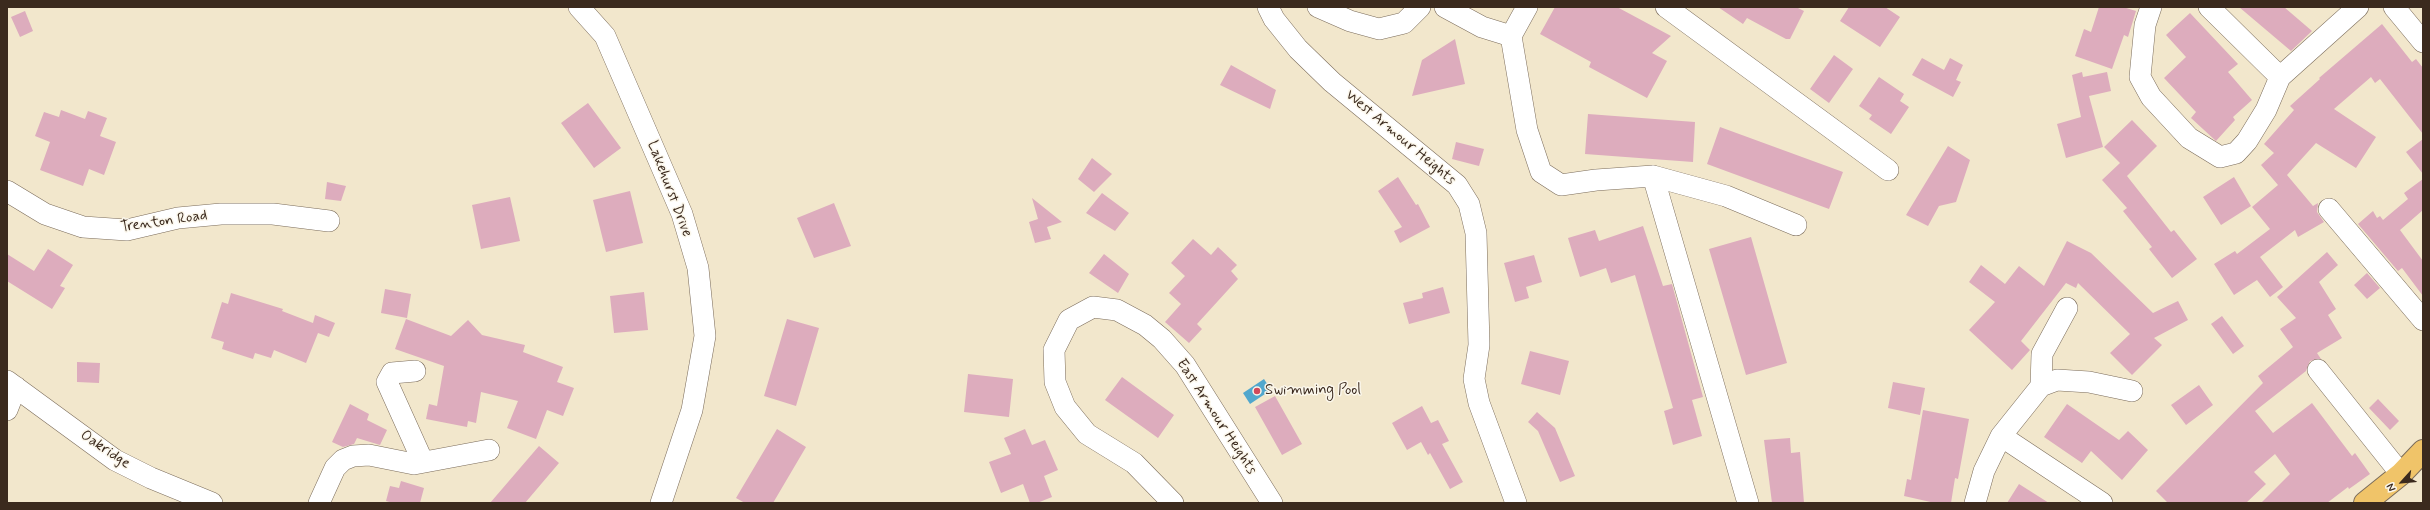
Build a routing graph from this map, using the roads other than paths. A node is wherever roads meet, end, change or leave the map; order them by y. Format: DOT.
graph roads {
  1 [pos="579,7"];
  2 [pos="1318,7"];
  3 [pos="1420,7"];
  4 [pos="1445,7"];
  5 [pos="1527,7"];
  6 [pos="1666,7"];
  7 [pos="2151,7"];
  8 [pos="2210,7"];
  9 [pos="2358,7"];
  10 [pos="2394,7"];
  11 [pos="1268,8"];
  12 [pos="1511,36"];
  13 [pos="2423,42"];
  14 [pos="2280,77"];
  15 [pos="1888,170"];
  16 [pos="1653,176"];
  17 [pos="7,191"];
  18 [pos="2329,209"];
  19 [pos="329,221"];
  20 [pos="1796,225"];
  21 [pos="2067,308"];
  22 [pos="2423,320"];
  23 [pos="2318,370"];
  24 [pos="416,372"];
  25 [pos="11,384"];
  26 [pos="2041,386"];
  27 [pos="2132,391"];
  28 [pos="7,410"];
  29 [pos="2001,436"];
  30 [pos="489,450"];
  31 [pos="2423,451"];
  32 [pos="423,462"];
  33 [pos="2401,474"];
  34 [pos="212,503"];
  35 [pos="319,503"];
  36 [pos="661,503"];
  37 [pos="1173,503"];
  38 [pos="1272,503"];
  39 [pos="1516,503"];
  40 [pos="1748,503"];
  41 [pos="1975,503"];
  42 [pos="2102,503"];
  43 [pos="2365,503"];
  1 -- 36 [label="street, Lakehurst Drive"];
  2 -- 3 [label="street"];
  4 -- 12 [label="street"];
  5 -- 12 [label="street"];
  6 -- 15 [label="street"];
  7 -- 14 [label="street"];
  8 -- 14 [label="street"];
  9 -- 14 [label="street"];
  10 -- 13 [label="street"];
  11 -- 39 [label="street, West Armour Heights"];
  12 -- 16 [label="street"];
  16 -- 20 [label="street"];
  16 -- 40 [label="street"];
  17 -- 19 [label="street, Trenton Road"];
  18 -- 22 [label="street"];
  21 -- 26 [label="street"];
  23 -- 33 [label="street"];
  24 -- 32 [label="street"];
  25 -- 28 [label="street"];
  25 -- 34 [label="street, Oakridge"];
  26 -- 27 [label="street"];
  26 -- 29 [label="street"];
  29 -- 41 [label="street"];
  29 -- 42 [label="street"];
  30 -- 32 [label="street"];
  31 -- 33 [label="main road"];
  32 -- 35 [label="street"];
  33 -- 43 [label="main road"];
  37 -- 38 [label="street, East Armour Heights"];
}
